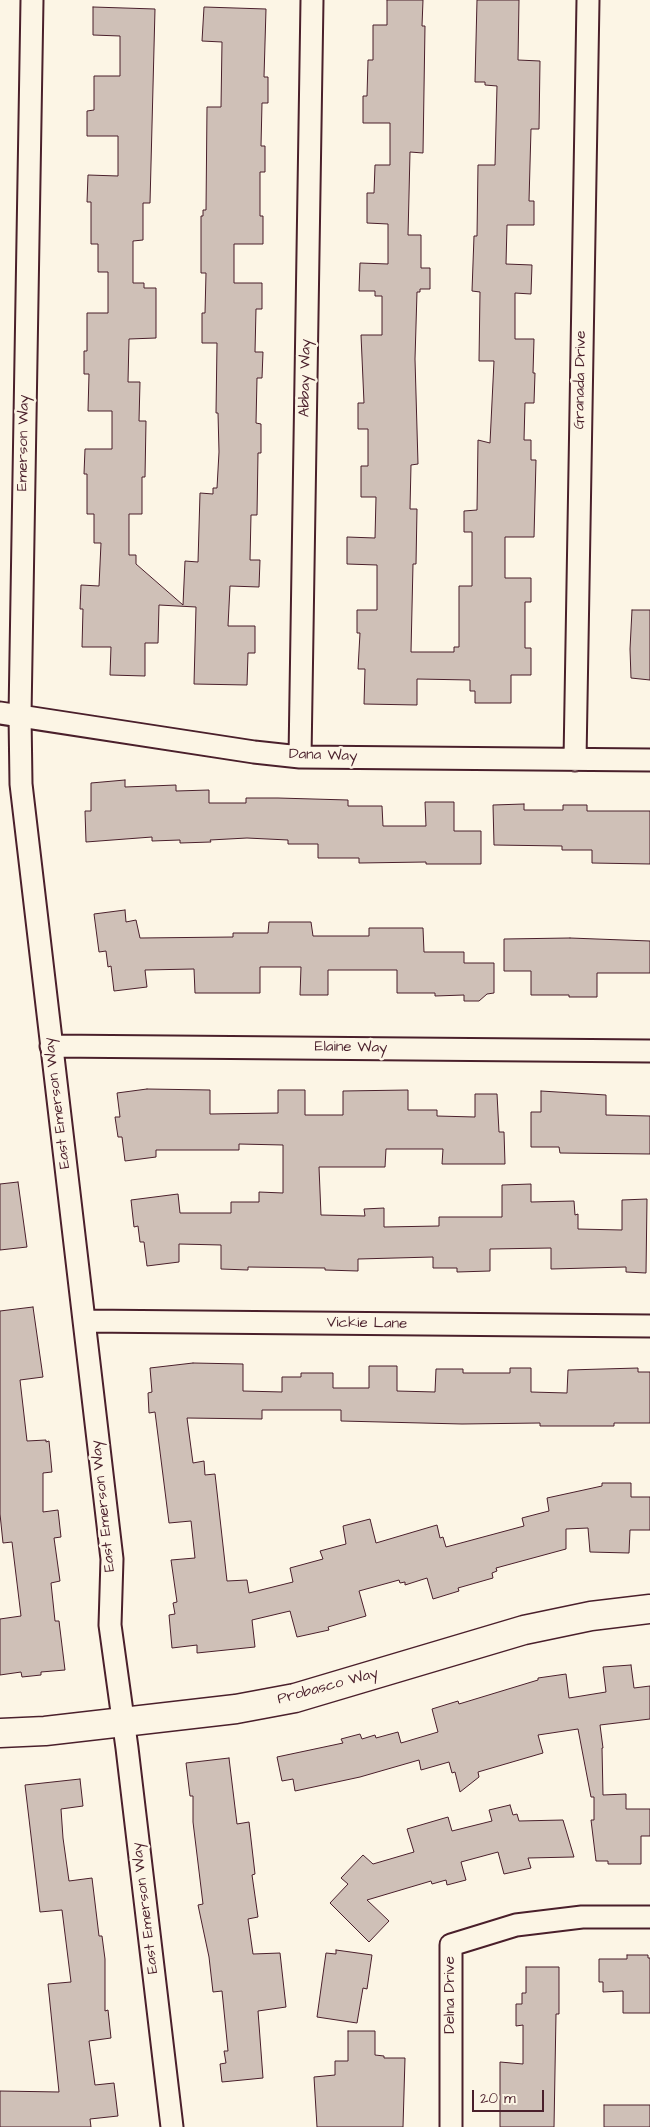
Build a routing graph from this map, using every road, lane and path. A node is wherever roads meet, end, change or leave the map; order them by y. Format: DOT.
graph roads {
  1 [pos="32,0"];
  2 [pos="312,0"];
  3 [pos="588,0"];
  4 [pos="10,714"];
  5 [pos="300,757"];
  6 [pos="575,760"];
  7 [pos="650,760"];
  8 [pos="32,884"];
  9 [pos="51,1046"];
  10 [pos="650,1051"];
  11 [pos="84,1321"];
  12 [pos="650,1326"];
  13 [pos="650,1609"];
  14 [pos="124,1722"];
  15 [pos="0,1733"];
  16 [pos="650,1917"];
  17 [pos="172,2127"];
  18 [pos="450,2127"];
  1 -- 4 [label="street, Emerson Way"];
  2 -- 5 [label="street, Abbay Way"];
  3 -- 6 [label="street, Granada Drive"];
  4 -- 5 [label="street, Dana Way"];
  4 -- 8 [label="street, Emerson Way"];
  5 -- 6 [label="street, Dana Way"];
  6 -- 7 [label="street, Dana Way"];
  8 -- 9 [label="street, East Emerson Way"];
  9 -- 10 [label="street, Elaine Way"];
  9 -- 11 [label="street, East Emerson Way"];
  11 -- 12 [label="street, Vickie Lane"];
  11 -- 14 [label="street, East Emerson Way"];
  13 -- 14 [label="street, Probasco Way"];
  14 -- 15 [label="street, Probasco Way"];
  14 -- 17 [label="street, East Emerson Way"];
  16 -- 18 [label="street, Delna Drive"];
}
